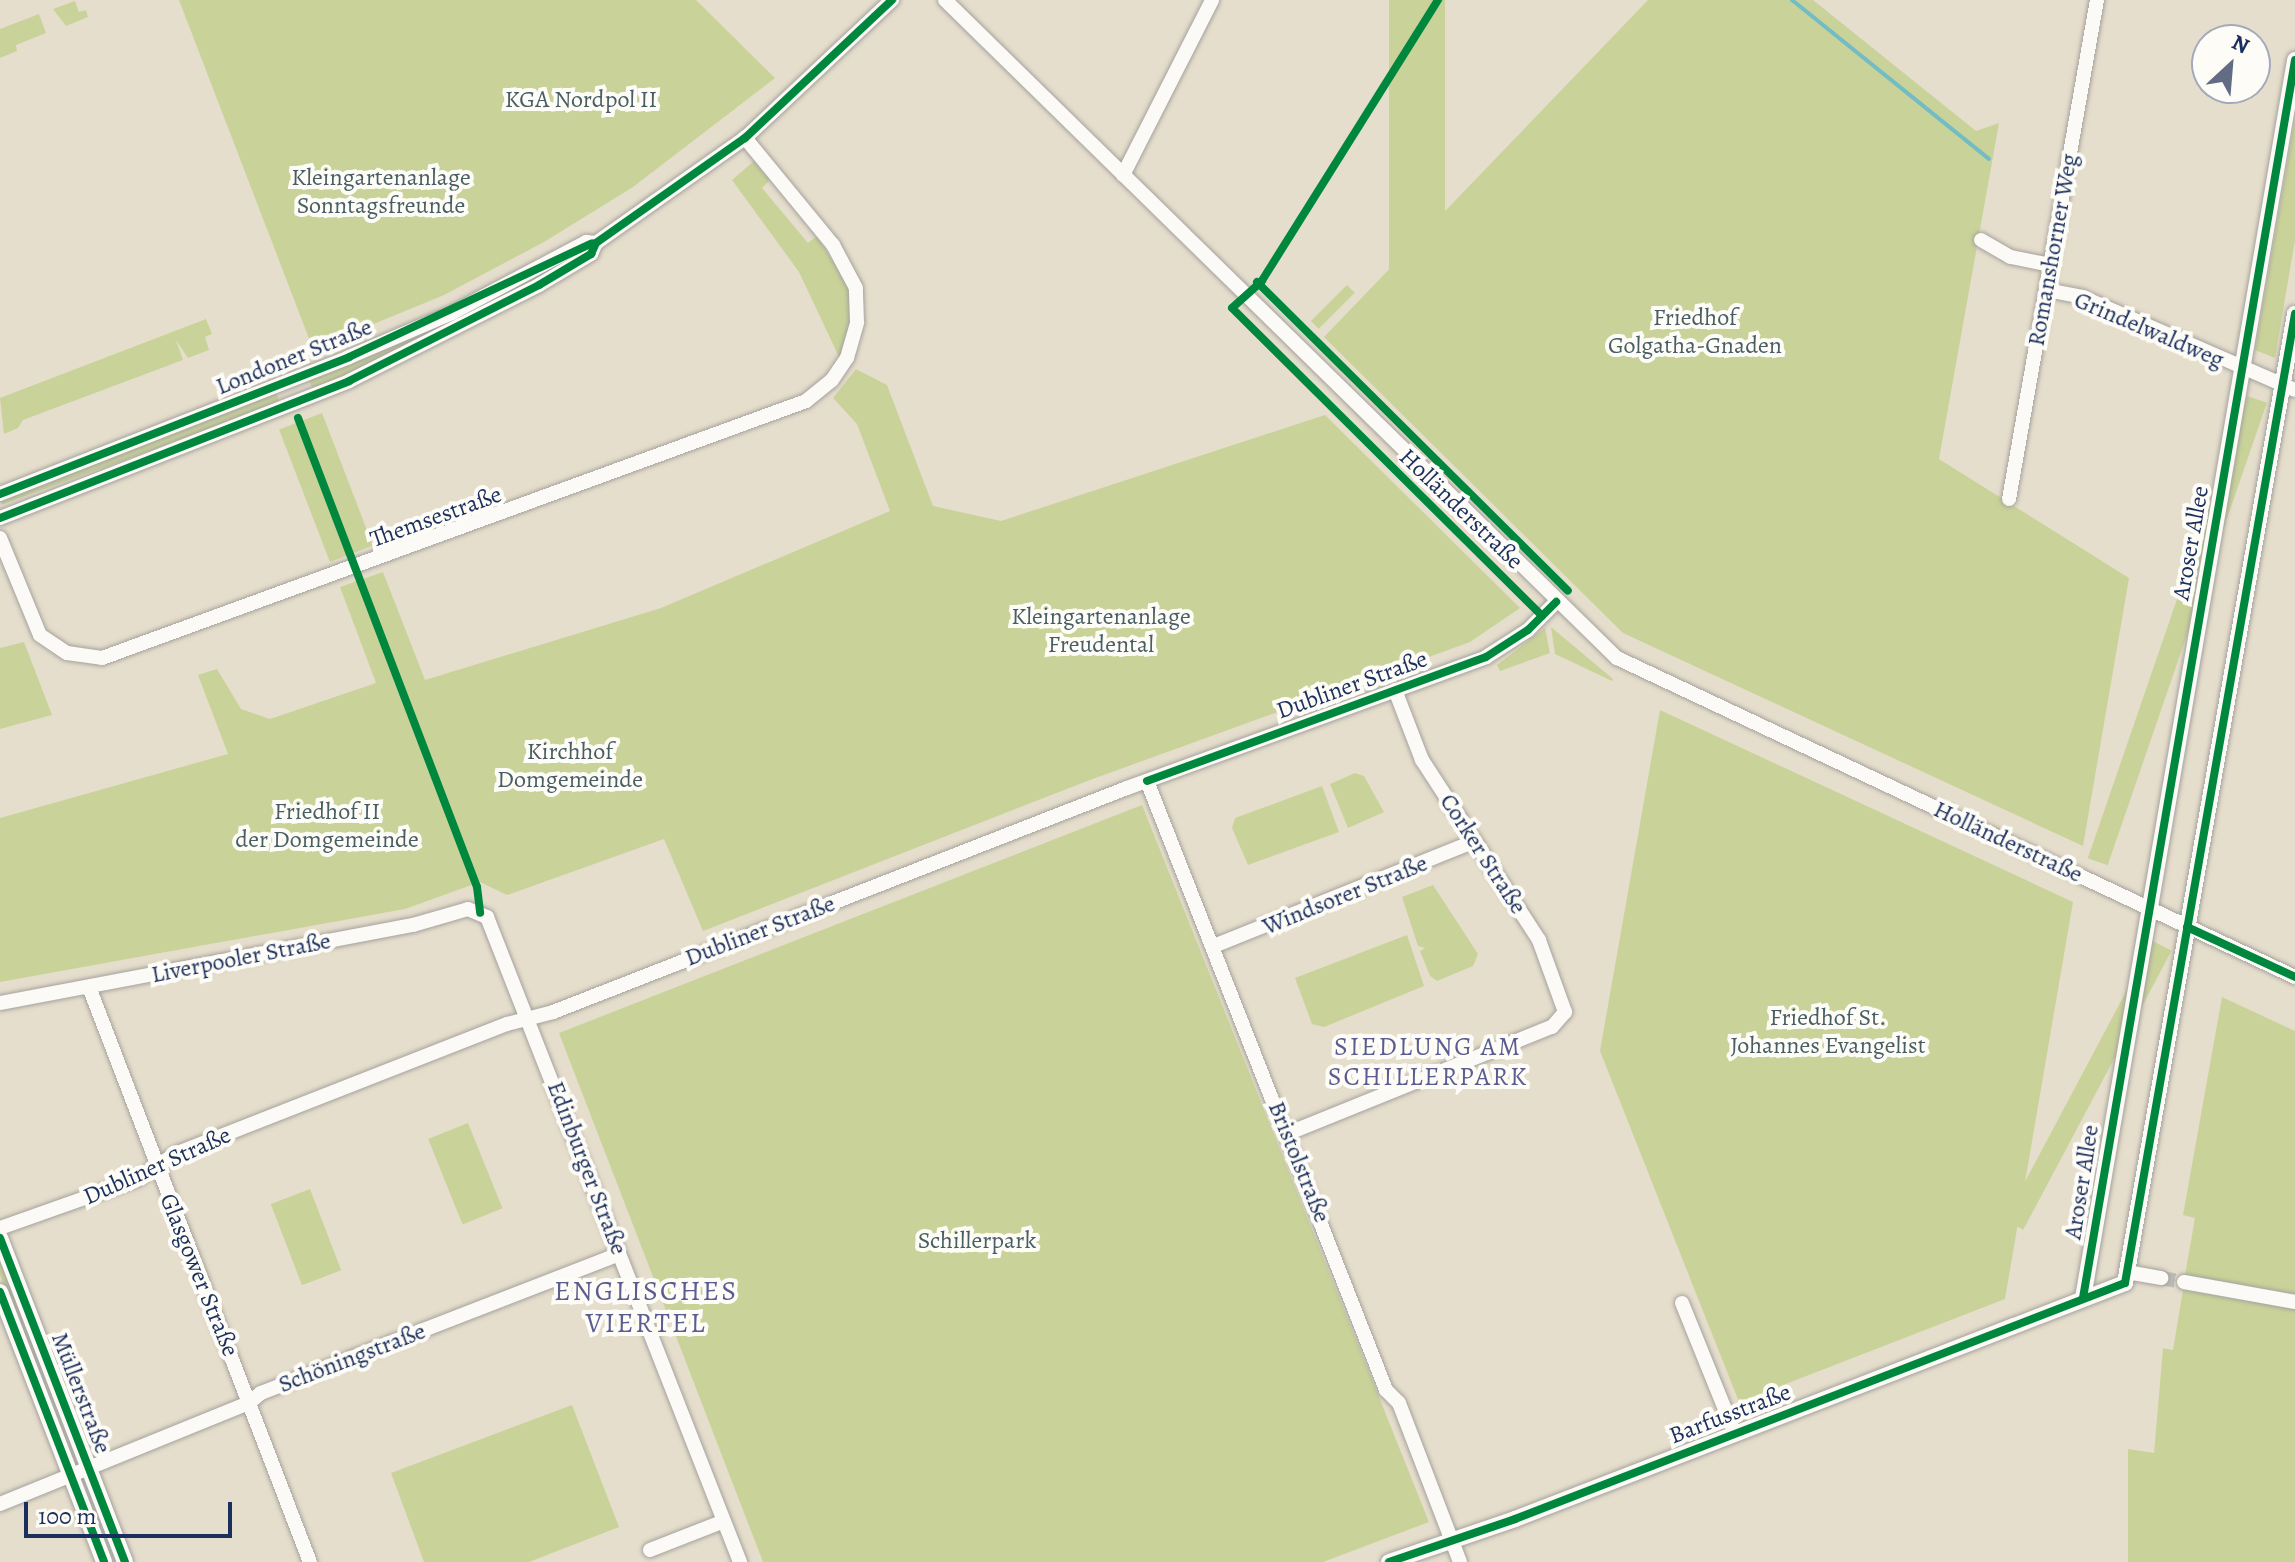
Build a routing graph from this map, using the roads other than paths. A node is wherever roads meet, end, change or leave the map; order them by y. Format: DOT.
graph roads {
  1 [pos="892,0"];
  2 [pos="945,0"];
  3 [pos="1212,0"];
  4 [pos="2097,0"];
  5 [pos="2295,60"];
  6 [pos="745,138"];
  7 [pos="1123,175"];
  8 [pos="1981,240"];
  9 [pos="596,243"];
  10 [pos="2051,265"];
  11 [pos="2047,290"];
  12 [pos="2295,314"];
  13 [pos="2241,370"];
  14 [pos="2289,388"];
  15 [pos="0,494"];
  16 [pos="2009,499"];
  17 [pos="0,518"];
  18 [pos="0,538"];
  19 [pos="1556,602"];
  20 [pos="1395,690"];
  21 [pos="1147,781"];
  22 [pos="1475,841"];
  23 [pos="2147,908"];
  24 [pos="480,913"];
  25 [pos="2187,927"];
  26 [pos="1214,946"];
  27 [pos="2295,977"];
  28 [pos="89,987"];
  29 [pos="0,1003"];
  30 [pos="531,1020"];
  31 [pos="1289,1133"];
  32 [pos="156,1166"];
  33 [pos="0,1228"];
  34 [pos="0,1238"];
  35 [pos="619,1254"];
  36 [pos="2127,1272"];
  37 [pos="2161,1278"];
  38 [pos="2184,1282"];
  39 [pos="0,1292"];
  40 [pos="2083,1298"];
  41 [pos="2295,1302"];
  42 [pos="1682,1303"];
  43 [pos="249,1403"];
  44 [pos="1735,1434"];
  45 [pos="88,1467"];
  46 [pos="68,1475"];
  47 [pos="0,1504"];
  48 [pos="724,1521"];
  49 [pos="1452,1542"];
  50 [pos="650,1550"];
  51 [pos="104,1562"];
  52 [pos="125,1562"];
  53 [pos="310,1562"];
  54 [pos="740,1562"];
  55 [pos="1389,1562"];
  56 [pos="1460,1562"];
  1 -- 6 [label="street, Londoner Straße"];
  2 -- 7 [label="street, Holländerstraße"];
  3 -- 7 [label="street"];
  4 -- 10 [label="street, Romanshorner Weg"];
  5 -- 13 [label="main road, Aroser Allee"];
  6 -- 9 [label="street, Londoner Straße"];
  6 -- 18 [label="street, Themsestraße"];
  7 -- 19 [label="street, Holländerstraße"];
  8 -- 10 [label="street"];
  9 -- 15 [label="street, Londoner Straße"];
  9 -- 17 [label="street, Londoner Straße"];
  10 -- 11 [label="street, Romanshorner Weg"];
  11 -- 13 [label="street, Grindelwaldweg"];
  11 -- 16 [label="street, Romanshorner Weg"];
  12 -- 14 [label="main road"];
  13 -- 14 [label="street, Grindelwaldweg"];
  13 -- 23 [label="main road, Aroser Allee"];
  14 -- 25 [label="main road"];
  19 -- 20 [label="street, Dubliner Straße"];
  19 -- 23 [label="street, Holländerstraße"];
  20 -- 21 [label="street, Dubliner Straße"];
  20 -- 22 [label="street, Corker Straße"];
  21 -- 26 [label="street, Bristolstraße"];
  21 -- 30 [label="street, Dubliner Straße"];
  22 -- 26 [label="street, Windsorer Straße"];
  22 -- 31 [label="street, Corker Straße"];
  23 -- 25 [label="street, Holländerstraße"];
  23 -- 40 [label="main road, Aroser Allee"];
  24 -- 28 [label="street, Liverpooler Straße"];
  24 -- 30 [label="street, Edinburger Straße"];
  25 -- 27 [label="street, Holländerstraße"];
  25 -- 36 [label="main road"];
  26 -- 31 [label="street, Bristolstraße"];
  28 -- 29 [label="street, Liverpooler Straße"];
  28 -- 32 [label="street, Glasgower Straße"];
  30 -- 32 [label="street, Dubliner Straße"];
  30 -- 35 [label="street, Edinburger Straße"];
  31 -- 49 [label="street, Bristolstraße"];
  32 -- 33 [label="street, Dubliner Straße"];
  32 -- 43 [label="street, Glasgower Straße"];
  34 -- 45 [label="main road, Müllerstraße"];
  35 -- 43 [label="street, Schöningstraße"];
  35 -- 48 [label="street, Edinburger Straße"];
  36 -- 37 [label="street"];
  36 -- 40 [label="main road"];
  38 -- 41 [label="street"];
  39 -- 46 [label="main road, Müllerstraße"];
  40 -- 44 [label="main road, Barfusstraße"];
  42 -- 44 [label="street"];
  43 -- 45 [label="street, Schöningstraße"];
  43 -- 53 [label="street, Glasgower Straße"];
  44 -- 49 [label="main road, Barfusstraße"];
  45 -- 46 [label="street, Schöningstraße"];
  45 -- 52 [label="main road, Müllerstraße"];
  46 -- 47 [label="street, Schöningstraße"];
  46 -- 51 [label="main road, Müllerstraße"];
  48 -- 50 [label="street"];
  48 -- 54 [label="street, Edinburger Straße"];
  49 -- 55 [label="main road, Barfusstraße"];
  49 -- 56 [label="street, Bristolstraße"];
}
